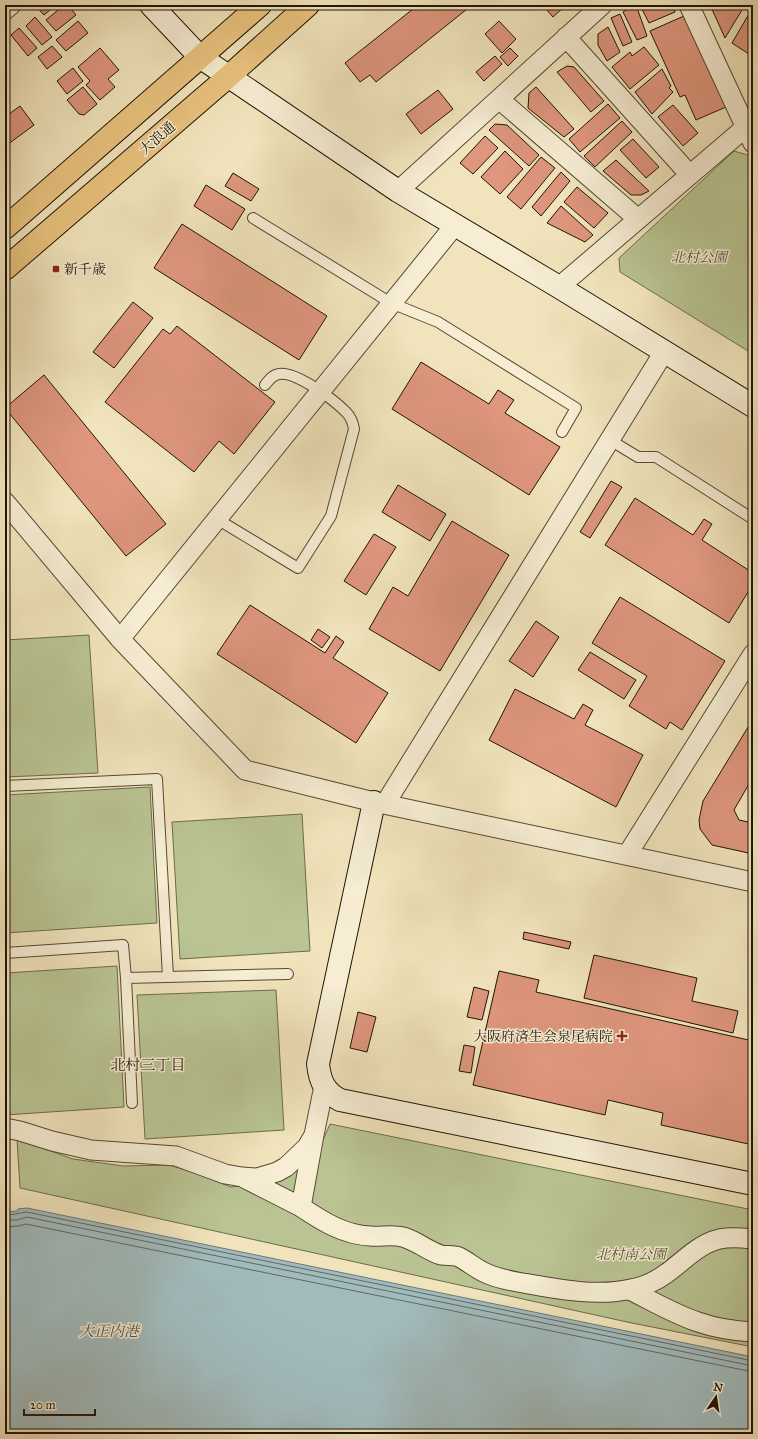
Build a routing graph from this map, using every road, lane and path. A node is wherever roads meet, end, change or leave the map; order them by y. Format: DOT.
graph roads {
  1 [pos="11,5"];
  2 [pos="151,5"];
  3 [pos="260,5"];
  4 [pos="308,5"];
  5 [pos="602,5"];
  6 [pos="689,5"];
  7 [pos="5,10"];
  8 [pos="566,38"];
  9 [pos="200,57"];
  10 [pos="229,76"];
  11 [pos="499,99"];
  12 [pos="751,131"];
  13 [pos="690,175"];
  14 [pos="398,191"];
  15 [pos="253,218"];
  16 [pos="638,220"];
  17 [pos="455,225"];
  18 [pos="5,228"];
  19 [pos="5,269"];
  20 [pos="559,287"];
  21 [pos="391,304"];
  22 [pos="664,352"];
  23 [pos="265,385"];
  24 [pos="320,392"];
  25 [pos="753,406"];
  26 [pos="562,432"];
  27 [pos="610,440"];
  28 [pos="5,502"];
  29 [pos="753,518"];
  30 [pos="217,519"];
  31 [pos="120,639"];
  32 [pos="753,654"];
  33 [pos="5,786"];
  34 [pos="380,803"];
  35 [pos="627,855"];
  36 [pos="753,882"];
  37 [pos="5,953"];
  38 [pos="288,974"];
  39 [pos="168,977"];
  40 [pos="126,978"];
  41 [pos="324,1086"];
  42 [pos="132,1103"];
  43 [pos="5,1128"];
  44 [pos="314,1135"];
  45 [pos="242,1177"];
  46 [pos="753,1184"];
  47 [pos="301,1207"];
  48 [pos="753,1239"];
  49 [pos="630,1290"];
  50 [pos="753,1332"];
  1 -- 7 [label="street"];
  2 -- 9 [label="street"];
  3 -- 9 [label="main road"];
  4 -- 10 [label="main road, 大浪通"];
  5 -- 8 [label="street"];
  6 -- 12 [label="street"];
  8 -- 11 [label="street"];
  8 -- 13 [label="street"];
  9 -- 10 [label="street"];
  9 -- 18 [label="main road"];
  10 -- 14 [label="street"];
  10 -- 19 [label="main road, 大浪通"];
  11 -- 14 [label="street"];
  11 -- 16 [label="street"];
  12 -- 13 [label="street"];
  13 -- 16 [label="street"];
  14 -- 17 [label="street"];
  15 -- 21 [label="lane"];
  16 -- 20 [label="street"];
  17 -- 20 [label="street"];
  17 -- 21 [label="street"];
  20 -- 22 [label="street"];
  21 -- 24 [label="street"];
  21 -- 26 [label="lane"];
  22 -- 25 [label="street"];
  22 -- 27 [label="street"];
  23 -- 24 [label="lane"];
  24 -- 30 [label="street"];
  24 -- 30 [label="lane"];
  27 -- 29 [label="lane"];
  27 -- 34 [label="street"];
  28 -- 31 [label="street"];
  30 -- 31 [label="street"];
  31 -- 34 [label="street"];
  32 -- 35 [label="street"];
  33 -- 39 [label="lane"];
  34 -- 35 [label="street"];
  34 -- 41 [label="street"];
  35 -- 36 [label="street"];
  37 -- 40 [label="lane"];
  38 -- 39 [label="lane"];
  39 -- 40 [label="lane"];
  40 -- 42 [label="lane"];
  41 -- 44 [label="street"];
  41 -- 46 [label="street"];
  43 -- 45 [label="street"];
  44 -- 45 [label="street"];
  44 -- 47 [label="street"];
  45 -- 47 [label="street"];
  47 -- 49 [label="street"];
  48 -- 49 [label="street"];
  49 -- 50 [label="street"];
}
